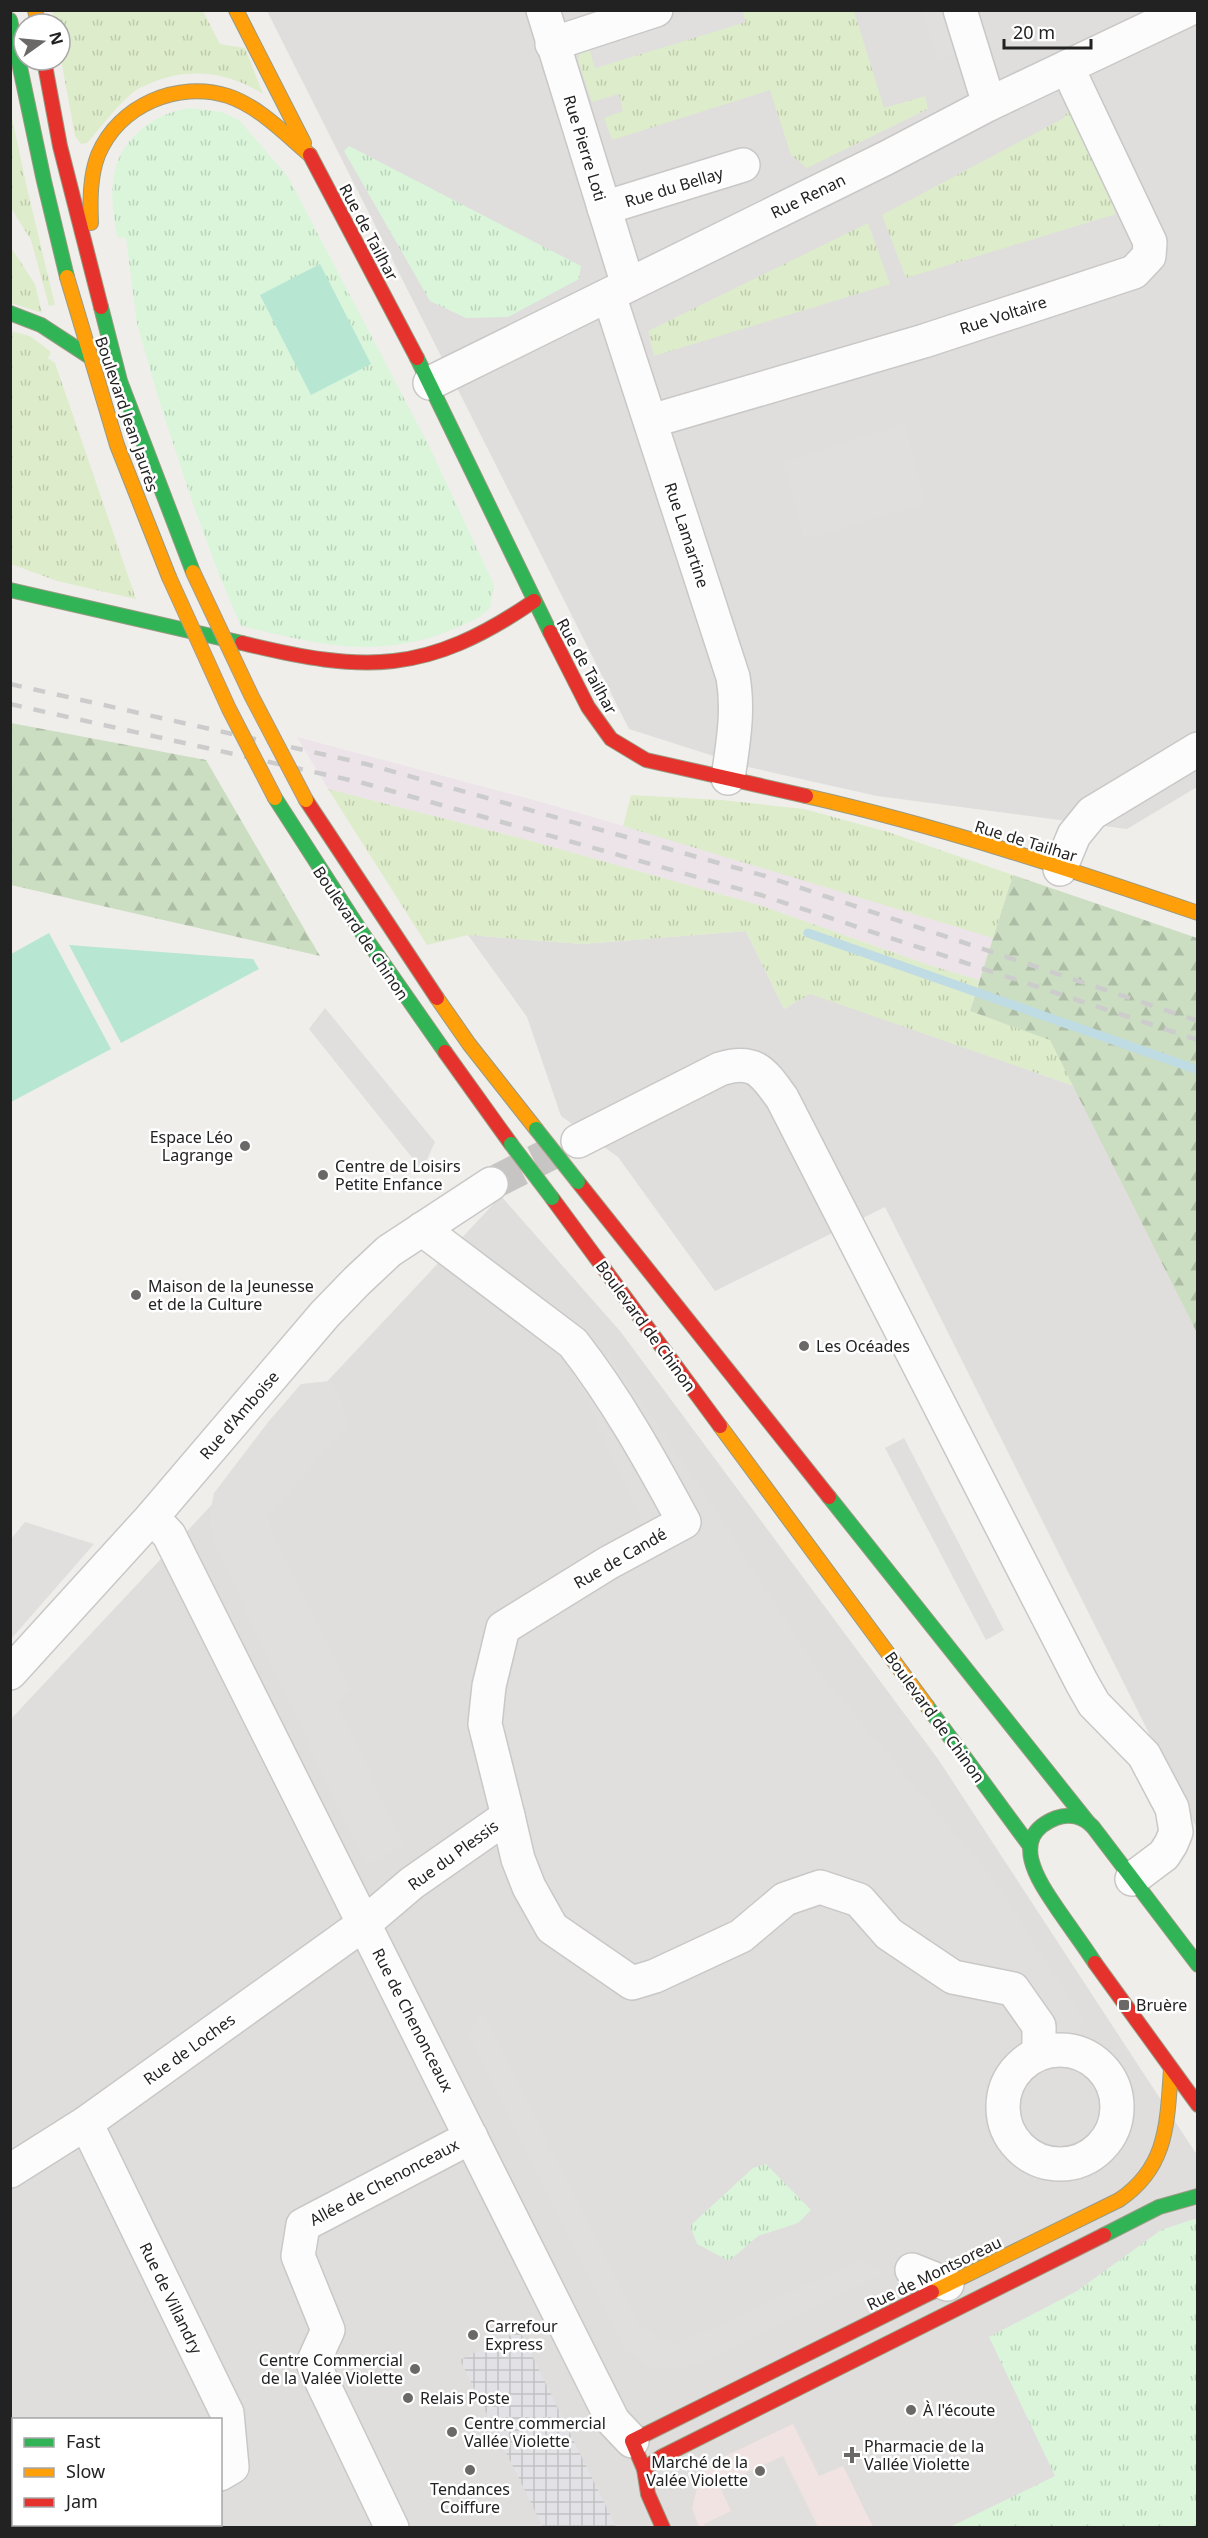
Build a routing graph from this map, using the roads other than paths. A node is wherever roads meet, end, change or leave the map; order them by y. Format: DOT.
graph roads {
  1 [pos="236,10"];
  2 [pos="543,10"];
  3 [pos="656,10"];
  4 [pos="960,10"];
  5 [pos="1187,10"];
  6 [pos="10,20"];
  7 [pos="552,44"];
  8 [pos="1067,67"];
  9 [pos="46,72"];
  10 [pos="990,104"];
  11 [pos="310,155"];
  12 [pos="743,165"];
  13 [pos="604,208"];
  14 [pos="95,286"];
  15 [pos="619,290"];
  16 [pos="10,313"];
  17 [pos="90,357"];
  18 [pos="430,383"];
  19 [pos="651,421"];
  20 [pos="10,581"];
  21 [pos="10,590"];
  22 [pos="37,595"];
  23 [pos="534,601"];
  24 [pos="1197,749"];
  25 [pos="728,778"];
  26 [pos="275,798"];
  27 [pos="306,800"];
  28 [pos="1060,869"];
  29 [pos="1197,913"];
  30 [pos="578,1141"];
  31 [pos="491,1184"];
  32 [pos="422,1229"];
  33 [pos="152,1517"];
  34 [pos="10,1672"];
  35 [pos="508,1816"];
  36 [pos="1087,1821"];
  37 [pos="1030,1846"];
  38 [pos="1132,1879"];
  39 [pos="365,1923"];
  40 [pos="1197,1965"];
  41 [pos="1039,2053"];
  42 [pos="1171,2069"];
  43 [pos="1197,2105"];
  44 [pos="86,2123"];
  45 [pos="471,2137"];
  46 [pos="10,2171"];
  47 [pos="1197,2196"];
  48 [pos="912,2270"];
  49 [pos="946,2284"];
  50 [pos="638,2455"];
  51 [pos="222,2473"];
  52 [pos="392,2528"];
  53 [pos="663,2528"];
  1 -- 11 [label="main road, Rue de Tailhar"];
  2 -- 7 [label="street, Rue Pierre Loti"];
  3 -- 7 [label="street"];
  4 -- 10 [label="street"];
  5 -- 8 [label="street, Rue Renan"];
  6 -- 17 [label="main road, Boulevard Jean Jaurès"];
  7 -- 13 [label="street, Rue Pierre Loti"];
  8 -- 10 [label="street, Rue Renan"];
  8 -- 19 [label="street, Rue Voltaire"];
  9 -- 14 [label="main road, Boulevard Jean Jaurès"];
  10 -- 15 [label="street, Rue Renan"];
  11 -- 14 [label="main road"];
  11 -- 18 [label="main road, Rue de Tailhar"];
  12 -- 13 [label="street, Rue du Bellay"];
  13 -- 15 [label="street, Rue Pierre Loti"];
  14 -- 27 [label="main road, Boulevard Jean Jaurès, bridge"];
  15 -- 18 [label="street, Rue Renan"];
  15 -- 19 [label="street, Rue Lamartine"];
  16 -- 17 [label="main road"];
  17 -- 26 [label="main road, Boulevard Jean Jaurès, bridge"];
  18 -- 23 [label="main road, Rue de Tailhar"];
  19 -- 25 [label="street, Rue Lamartine"];
  20 -- 22 [label="main road"];
  21 -- 22 [label="main road"];
  22 -- 23 [label="main road"];
  23 -- 25 [label="main road, Rue de Tailhar"];
  24 -- 28 [label="street"];
  25 -- 28 [label="main road, Rue de Tailhar"];
  26 -- 37 [label="main road, Boulevard de Chinon, bridge"];
  27 -- 36 [label="main road, Boulevard de Chinon, bridge"];
  28 -- 29 [label="main road, Rue de Tailhar"];
  30 -- 38 [label="street"];
  31 -- 32 [label="street, Rue d'Amboise"];
  32 -- 33 [label="street, Rue d'Amboise"];
  32 -- 35 [label="street, Rue de Candé"];
  33 -- 34 [label="street, Rue d'Amboise"];
  33 -- 39 [label="street, Rue de Chenonceaux"];
  35 -- 39 [label="street, Rue du Plessis"];
  35 -- 41 [label="street, Rue du Plessis"];
  36 -- 37 [label="main road"];
  36 -- 38 [label="main road, Boulevard de Chinon"];
  37 -- 42 [label="main road"];
  38 -- 40 [label="main road, Boulevard de Chinon"];
  39 -- 44 [label="street, Rue de Loches"];
  39 -- 45 [label="street, Rue de Chenonceaux"];
  42 -- 43 [label="main road"];
  42 -- 49 [label="main road, Rue de Montsoreau"];
  44 -- 46 [label="street, Rue de Loches"];
  44 -- 51 [label="street, Rue de Villandry"];
  45 -- 50 [label="street, Rue de Chenonceaux"];
  45 -- 52 [label="street, Allée de Chenonceaux"];
  47 -- 50 [label="main road"];
  48 -- 49 [label="street"];
  49 -- 50 [label="main road, Rue de Montsoreau"];
  50 -- 53 [label="main road"];
}
